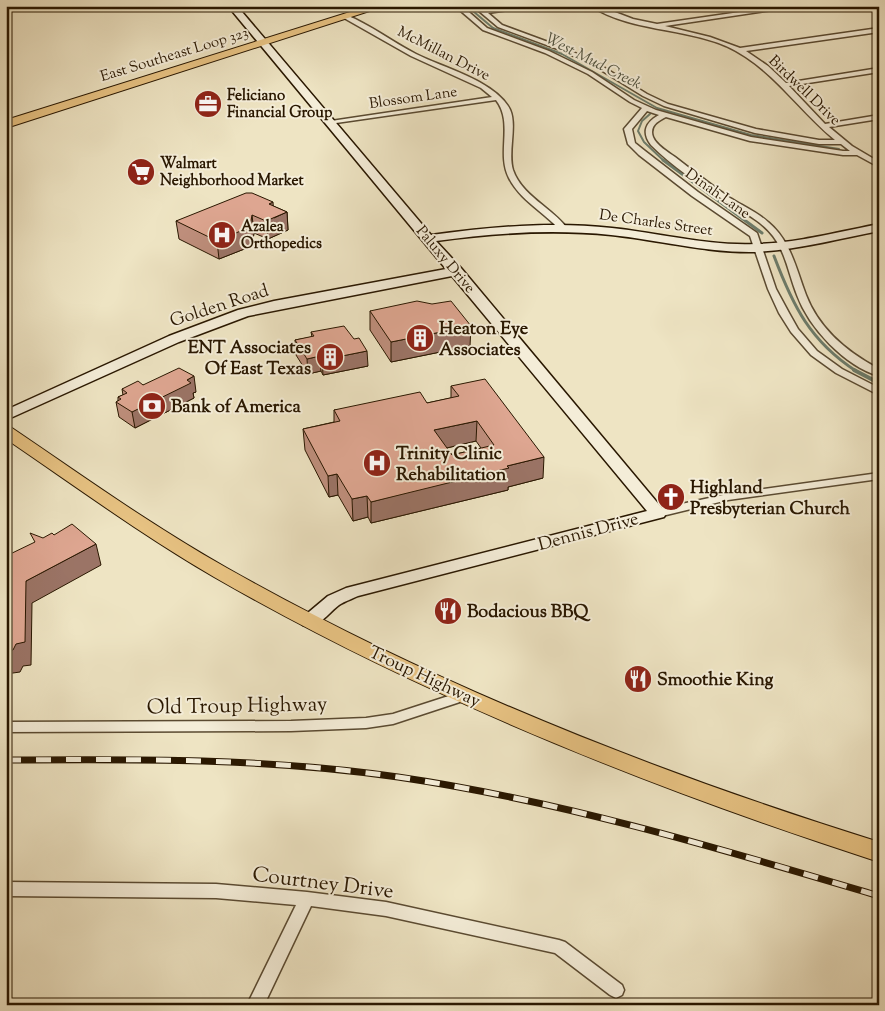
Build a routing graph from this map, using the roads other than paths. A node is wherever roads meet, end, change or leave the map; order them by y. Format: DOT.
graph roads {
  1 [pos="232,6"];
  2 [pos="359,6"];
  3 [pos="380,6"];
  4 [pos="458,6"];
  5 [pos="476,6"];
  6 [pos="534,6"];
  7 [pos="594,6"];
  8 [pos="796,6"];
  9 [pos="868,6"];
  10 [pos="879,10"];
  11 [pos="482,12"];
  12 [pos="346,16"];
  13 [pos="652,26"];
  14 [pos="879,30"];
  15 [pos="260,40"];
  16 [pos="741,50"];
  17 [pos="879,70"];
  18 [pos="785,85"];
  19 [pos="498,98"];
  20 [pos="646,108"];
  21 [pos="6,115"];
  22 [pos="664,115"];
  23 [pos="879,117"];
  24 [pos="331,123"];
  25 [pos="6,124"];
  26 [pos="823,126"];
  27 [pos="842,142"];
  28 [pos="858,153"];
  29 [pos="879,166"];
  30 [pos="879,227"];
  31 [pos="563,228"];
  32 [pos="428,238"];
  33 [pos="784,245"];
  34 [pos="759,247"];
  35 [pos="456,271"];
  36 [pos="879,373"];
  37 [pos="879,392"];
  38 [pos="6,416"];
  39 [pos="6,431"];
  40 [pos="879,476"];
  41 [pos="658,513"];
  42 [pos="309,620"];
  43 [pos="464,696"];
  44 [pos="6,727"];
  45 [pos="879,852"];
  46 [pos="6,889"];
  47 [pos="307,899"];
  48 [pos="616,990"];
  49 [pos="255,1005"];
  1 -- 15 [label="street, Paluxy Drive"];
  2 -- 15 [label="highway, East Southeast Loop 323"];
  3 -- 12 [label="highway, East Southeast Loop 323"];
  4 -- 20 [label="street"];
  5 -- 11 [label="street"];
  6 -- 11 [label="street"];
  7 -- 13 [label="street, Birdwell Drive"];
  8 -- 13 [label="street"];
  9 -- 10 [label="street"];
  11 -- 27 [label="street"];
  12 -- 15 [label="highway, East Southeast Loop 323"];
  12 -- 19 [label="street, McMillan Drive"];
  13 -- 16 [label="street, Birdwell Drive"];
  14 -- 16 [label="street"];
  15 -- 21 [label="highway, East Southeast Loop 323"];
  15 -- 24 [label="street, Paluxy Drive"];
  15 -- 25 [label="highway, East Southeast Loop 323"];
  16 -- 18 [label="street, Birdwell Drive"];
  17 -- 18 [label="street"];
  18 -- 26 [label="street, Birdwell Drive"];
  19 -- 24 [label="street, Blossom Lane"];
  19 -- 31 [label="street, McMillan Drive"];
  20 -- 22 [label="street"];
  20 -- 34 [label="street, Dinah Lane"];
  22 -- 28 [label="street"];
  22 -- 33 [label="street, Dinah Lane"];
  23 -- 26 [label="street"];
  24 -- 32 [label="street, Paluxy Drive"];
  26 -- 27 [label="street, Birdwell Drive"];
  27 -- 28 [label="street, Birdwell Drive"];
  28 -- 29 [label="street, Birdwell Drive"];
  30 -- 33 [label="street, De Charles Street"];
  31 -- 32 [label="street, De Charles Street"];
  31 -- 34 [label="street, De Charles Street"];
  32 -- 35 [label="street, Paluxy Drive"];
  33 -- 34 [label="street, De Charles Street"];
  33 -- 36 [label="street, Dinah Lane"];
  34 -- 37 [label="street, Dinah Lane"];
  35 -- 38 [label="street, Golden Road"];
  35 -- 41 [label="street, Paluxy Drive"];
  39 -- 42 [label="main road, Troup Highway"];
  40 -- 41 [label="street, Dennis Drive"];
  41 -- 42 [label="street, Dennis Drive"];
  42 -- 43 [label="main road, Troup Highway"];
  43 -- 44 [label="street, Old Troup Highway"];
  43 -- 45 [label="main road, Troup Highway"];
  46 -- 47 [label="street, Courtney Drive"];
  47 -- 48 [label="street, Courtney Drive"];
  47 -- 49 [label="street"];
}
